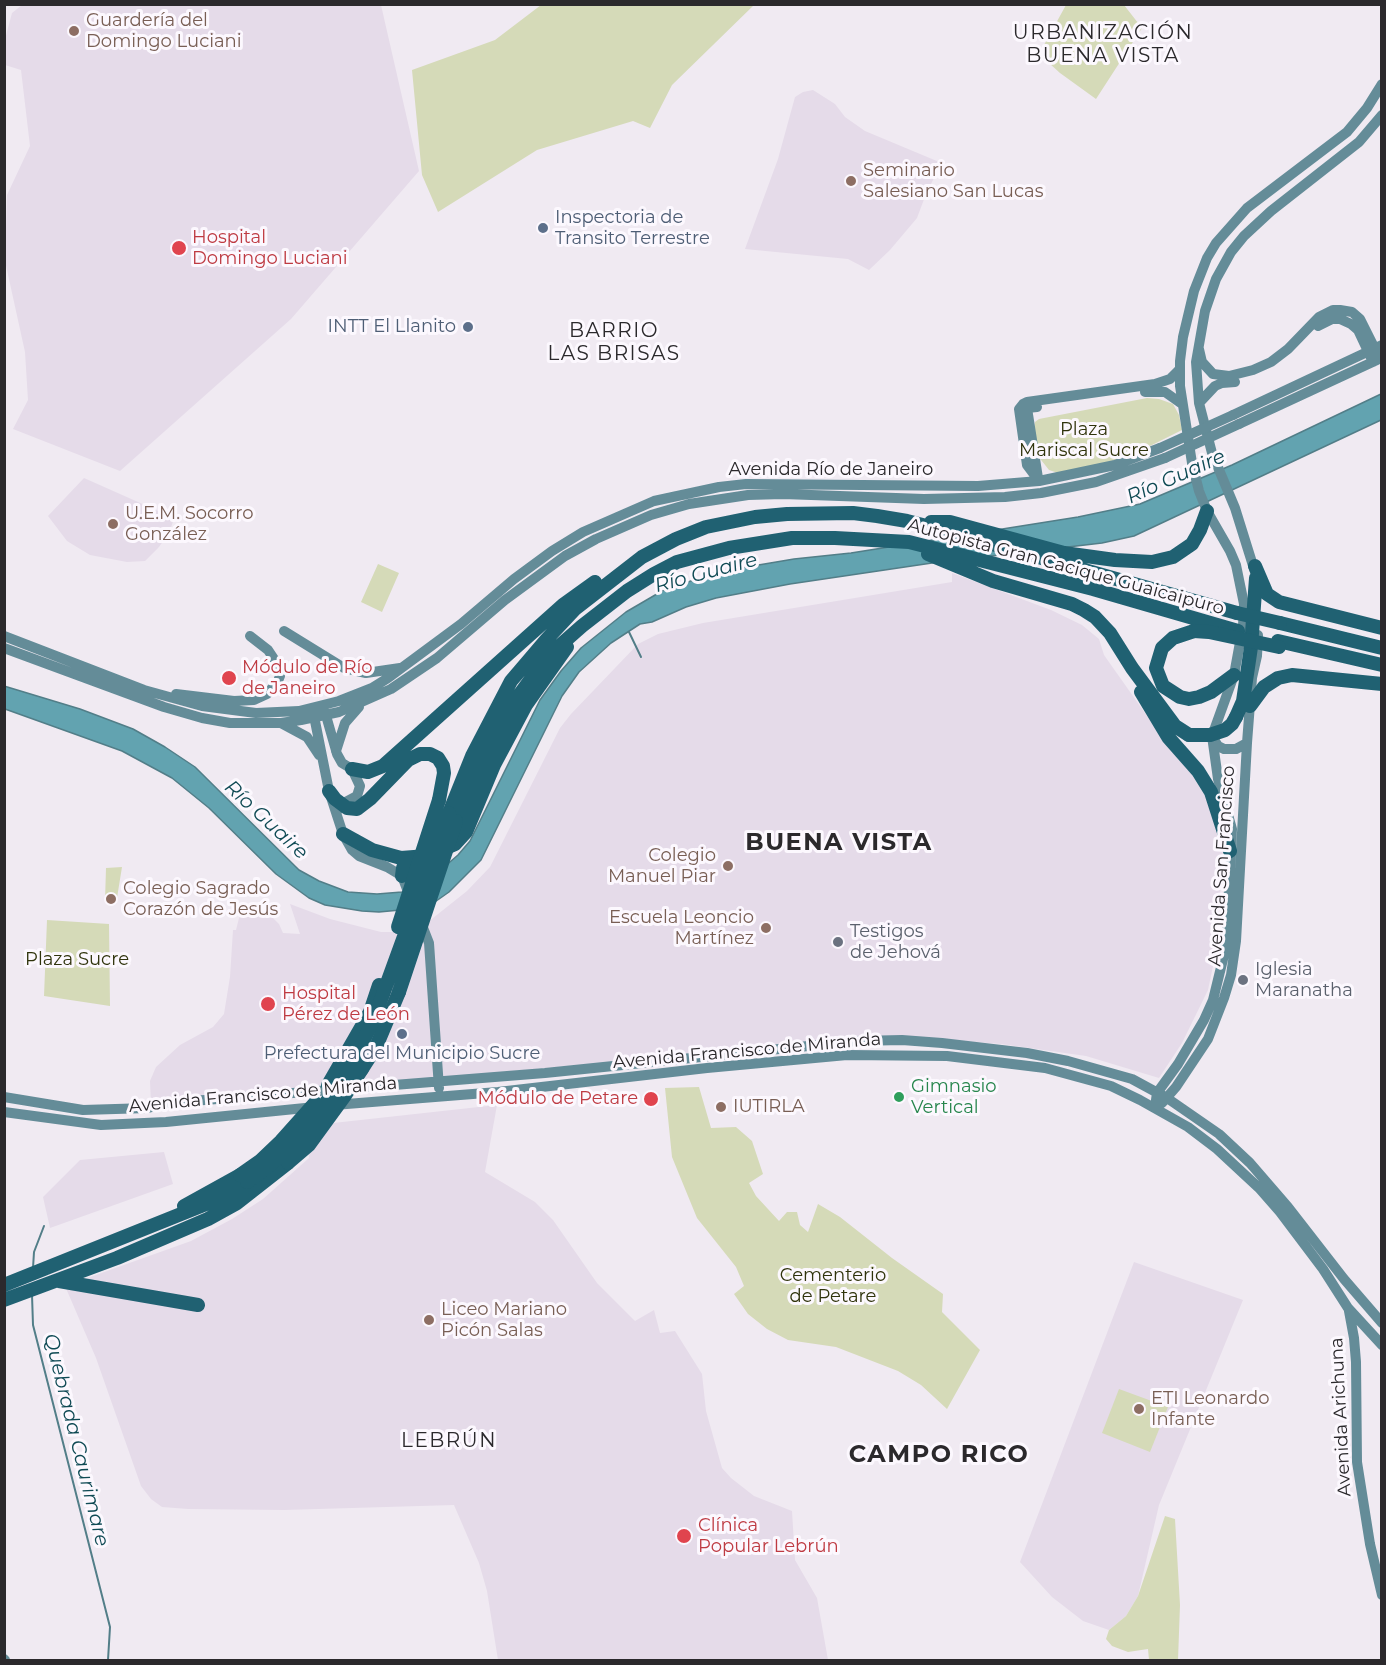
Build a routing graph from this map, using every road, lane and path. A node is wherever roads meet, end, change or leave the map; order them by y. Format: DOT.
graph roads {
  1 [pos="1382,84"];
  2 [pos="1382,116"];
  3 [pos="1361,328"];
  4 [pos="1382,339"];
  5 [pos="1198,346"];
  6 [pos="1376,354"];
  7 [pos="1351,360"];
  8 [pos="1180,369"];
  9 [pos="1199,403"];
  10 [pos="1182,404"];
  11 [pos="1236,419"];
  12 [pos="1162,453"];
  13 [pos="1030,462"];
  14 [pos="1056,478"];
  15 [pos="1038,482"];
  16 [pos="1009,484"];
  17 [pos="1041,493"];
  18 [pos="1005,497"];
  19 [pos="1208,511"];
  20 [pos="948,527"];
  21 [pos="902,542"];
  22 [pos="642,557"];
  23 [pos="1256,572"];
  24 [pos="582,626"];
  25 [pos="1382,628"];
  26 [pos="284,631"];
  27 [pos="4,636"];
  28 [pos="250,636"];
  29 [pos="1278,644"];
  30 [pos="4,648"];
  31 [pos="1382,648"];
  32 [pos="1382,665"];
  33 [pos="403,668"];
  34 [pos="1132,668"];
  35 [pos="1234,675"];
  36 [pos="511,681"];
  37 [pos="1382,684"];
  38 [pos="144,690"];
  39 [pos="364,703"];
  40 [pos="1250,706"];
  41 [pos="319,712"];
  42 [pos="281,723"];
  43 [pos="1212,736"];
  44 [pos="1247,743"];
  45 [pos="336,751"];
  46 [pos="323,766"];
  47 [pos="352,769"];
  48 [pos="329,791"];
  49 [pos="439,800"];
  50 [pos="342,804"];
  51 [pos="452,817"];
  52 [pos="337,819"];
  53 [pos="343,834"];
  54 [pos="1230,851"];
  55 [pos="413,858"];
  56 [pos="402,876"];
  57 [pos="439,1083"];
  58 [pos="443,1096"];
  59 [pos="1162,1096"];
  60 [pos="4,1097"];
  61 [pos="1155,1109"];
  62 [pos="4,1112"];
  63 [pos="243,1178"];
  64 [pos="57,1281"];
  65 [pos="4,1285"];
  66 [pos="4,1300"];
  67 [pos="198,1305"];
  68 [pos="1348,1308"];
  69 [pos="1382,1323"];
  70 [pos="1382,1345"];
  71 [pos="1382,1595"];
  1 -- 8 [label="street, Avenida San Francisco"];
  2 -- 5 [label="street, Avenida San Francisco"];
  3 -- 4 [label="street"];
  3 -- 5 [label="street"];
  3 -- 6 [label="street"];
  3 -- 7 [label="street"];
  3 -- 9 [label="street"];
  5 -- 9 [label="street, Avenida San Francisco"];
  6 -- 7 [label="street, Avenida Río de Janeiro"];
  6 -- 11 [label="street, Avenida Río de Janeiro"];
  7 -- 11 [label="street, Avenida Río de Janeiro"];
  8 -- 10 [label="street, Avenida San Francisco"];
  8 -- 13 [label="street"];
  9 -- 23 [label="street, Avenida San Francisco"];
  10 -- 13 [label="street"];
  10 -- 19 [label="street, Avenida San Francisco"];
  11 -- 12 [label="street, Avenida Río de Janeiro, bridge"];
  12 -- 14 [label="street, Avenida Río de Janeiro"];
  12 -- 17 [label="street, Avenida Río de Janeiro"];
  13 -- 14 [label="street"];
  13 -- 15 [label="street"];
  13 -- 16 [label="street"];
  14 -- 15 [label="street, Avenida Río de Janeiro"];
  15 -- 16 [label="street, Avenida Río de Janeiro"];
  15 -- 17 [label="street"];
  15 -- 18 [label="street"];
  16 -- 33 [label="street, Avenida Río de Janeiro"];
  17 -- 18 [label="street, Avenida Río de Janeiro"];
  18 -- 39 [label="street, Avenida Río de Janeiro"];
  19 -- 20 [label="highway"];
  19 -- 35 [label="street, Avenida San Francisco"];
  20 -- 22 [label="highway, Autopista Gran Cacique Guaicaipuro"];
  20 -- 31 [label="highway, Autopista Gran Cacique Guaicaipuro, bridge"];
  21 -- 24 [label="highway, Autopista Gran Cacique Guaicaipuro"];
  21 -- 29 [label="highway, Autopista Gran Cacique Guaicaipuro"];
  21 -- 34 [label="highway"];
  22 -- 36 [label="highway, Autopista Gran Cacique Guaicaipuro"];
  22 -- 47 [label="highway"];
  23 -- 25 [label="highway"];
  23 -- 34 [label="highway, bridge"];
  23 -- 40 [label="street, Avenida San Francisco"];
  24 -- 51 [label="highway, Autopista Gran Cacique Guaicaipuro"];
  24 -- 55 [label="highway"];
  26 -- 33 [label="street"];
  27 -- 38 [label="street, Avenida Río de Janeiro"];
  28 -- 38 [label="street"];
  29 -- 32 [label="highway, Autopista Gran Cacique Guaicaipuro"];
  29 -- 35 [label="highway, bridge"];
  30 -- 42 [label="street, Avenida Río de Janeiro"];
  33 -- 41 [label="street, Avenida Río de Janeiro"];
  34 -- 54 [label="highway"];
  35 -- 43 [label="street, Avenida San Francisco"];
  36 -- 49 [label="highway, Autopista Gran Cacique Guaicaipuro"];
  36 -- 51 [label="highway, Autopista Gran Cacique Guaicaipuro"];
  37 -- 40 [label="highway"];
  38 -- 41 [label="street, Avenida Río de Janeiro"];
  39 -- 41 [label="street, Avenida Río de Janeiro"];
  39 -- 45 [label="street"];
  40 -- 44 [label="street, Avenida San Francisco"];
  41 -- 42 [label="street, Avenida Río de Janeiro"];
  41 -- 45 [label="street"];
  41 -- 46 [label="street"];
  42 -- 46 [label="street"];
  43 -- 44 [label="street"];
  43 -- 54 [label="street, Avenida San Francisco"];
  44 -- 59 [label="street, Avenida San Francisco"];
  45 -- 47 [label="street"];
  46 -- 48 [label="street"];
  47 -- 50 [label="street"];
  48 -- 50 [label="highway"];
  48 -- 52 [label="street"];
  49 -- 50 [label="highway"];
  49 -- 63 [label="highway, Autopista Gran Cacique Guaicaipuro, bridge"];
  50 -- 52 [label="street"];
  51 -- 63 [label="highway, Autopista Gran Cacique Guaicaipuro, bridge"];
  51 -- 64 [label="highway, Autopista Gran Cacique Guaicaipuro, bridge"];
  52 -- 53 [label="street"];
  53 -- 55 [label="highway"];
  53 -- 56 [label="street"];
  54 -- 59 [label="street, Avenida San Francisco"];
  55 -- 56 [label="highway"];
  56 -- 57 [label="street, bridge"];
  57 -- 58 [label="street"];
  57 -- 59 [label="street, Avenida Francisco de Miranda"];
  57 -- 60 [label="street, Avenida Francisco de Miranda"];
  58 -- 61 [label="street, Avenida Francisco de Miranda"];
  58 -- 62 [label="street, Avenida Francisco de Miranda"];
  59 -- 61 [label="street, Avenida San Francisco"];
  59 -- 69 [label="street, Avenida Francisco de Miranda"];
  61 -- 68 [label="street, Avenida Francisco de Miranda"];
  63 -- 65 [label="highway, Autopista Gran Cacique Guaicaipuro"];
  64 -- 66 [label="highway, Autopista Gran Cacique Guaicaipuro"];
  64 -- 67 [label="highway"];
  68 -- 70 [label="street, Avenida Francisco de Miranda"];
  68 -- 71 [label="street, Avenida Arichuna"];
}
